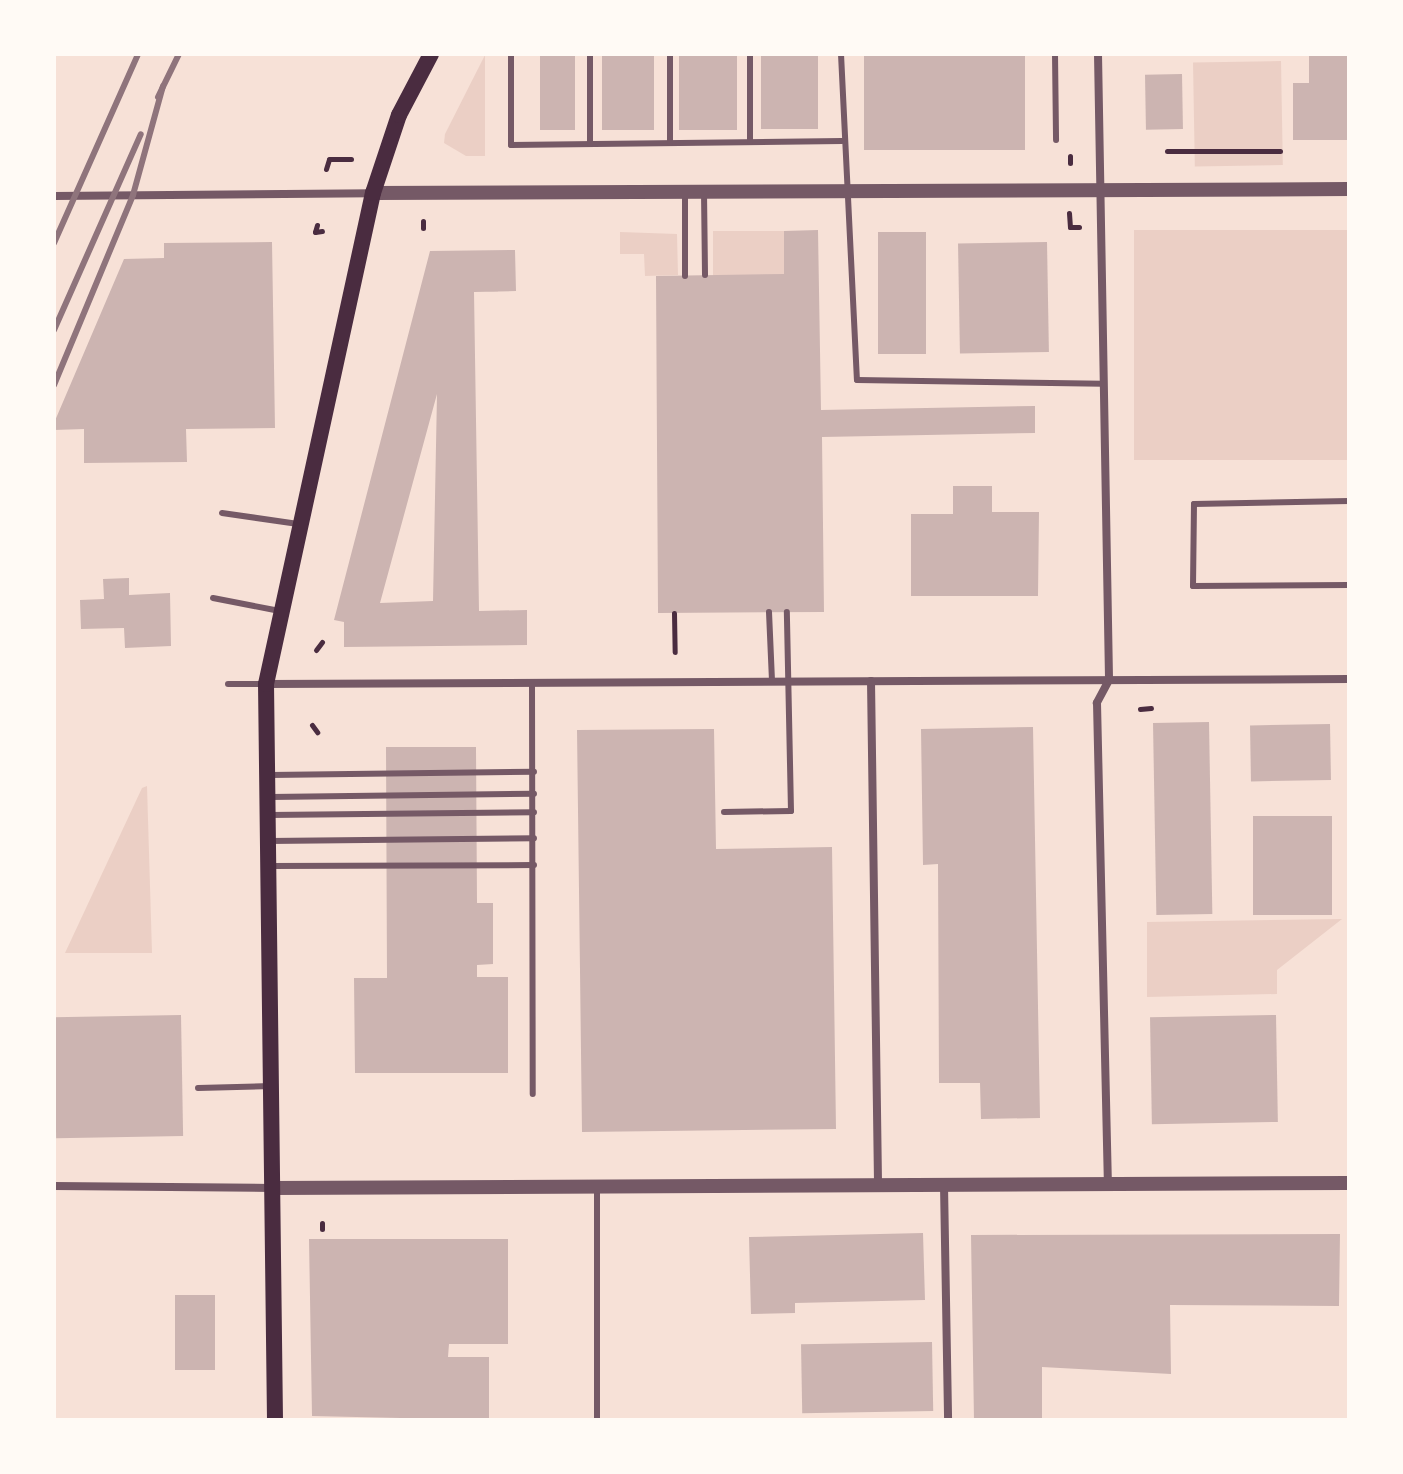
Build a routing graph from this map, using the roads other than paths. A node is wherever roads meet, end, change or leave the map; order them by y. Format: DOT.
graph roads {
  1 [pos="431,54"];
  2 [pos="511,54"];
  3 [pos="590,54"];
  4 [pos="670,54"];
  5 [pos="750,54"];
  6 [pos="841,54"];
  7 [pos="1055,54"];
  8 [pos="1098,54"];
  9 [pos="1056,140"];
  10 [pos="842,141"];
  11 [pos="750,142"];
  12 [pos="670,143"];
  13 [pos="590,144"];
  14 [pos="1349,189"];
  15 [pos="1100,190"];
  16 [pos="846,191"];
  17 [pos="685,192"];
  18 [pos="704,192"];
  19 [pos="373,193"];
  20 [pos="54,196"];
  21 [pos="705,275"];
  22 [pos="685,276"];
  23 [pos="1103,384"];
  24 [pos="1349,501"];
  25 [pos="222,513"];
  26 [pos="298,524"];
  27 [pos="1349,585"];
  28 [pos="213,598"];
  29 [pos="280,611"];
  30 [pos="769,612"];
  31 [pos="787,612"];
  32 [pos="1349,679"];
  33 [pos="1109,680"];
  34 [pos="871,681"];
  35 [pos="532,682"];
  36 [pos="772,682"];
  37 [pos="791,682"];
  38 [pos="228,684"];
  39 [pos="266,684"];
  40 [pos="534,772"];
  41 [pos="267,775"];
  42 [pos="534,794"];
  43 [pos="267,797"];
  44 [pos="534,812"];
  45 [pos="724,812"];
  46 [pos="267,815"];
  47 [pos="534,838"];
  48 [pos="268,841"];
  49 [pos="534,865"];
  50 [pos="268,866"];
  51 [pos="271,1086"];
  52 [pos="198,1088"];
  53 [pos="533,1094"];
  54 [pos="1349,1183"];
  55 [pos="878,1185"];
  56 [pos="944,1185"];
  57 [pos="1108,1185"];
  58 [pos="54,1186"];
  59 [pos="597,1186"];
  60 [pos="272,1188"];
  61 [pos="275,1420"];
  62 [pos="597,1420"];
  63 [pos="948,1420"];
  1 -- 19 [label="main road"];
  2 -- 13 [label="lane"];
  3 -- 13 [label="lane"];
  4 -- 12 [label="lane"];
  5 -- 11 [label="lane"];
  6 -- 10 [label="lane"];
  7 -- 9 [label="lane"];
  8 -- 15 [label="street"];
  10 -- 11 [label="lane"];
  10 -- 16 [label="lane"];
  11 -- 12 [label="lane"];
  12 -- 13 [label="lane"];
  14 -- 15 [label="street"];
  15 -- 16 [label="street"];
  15 -- 23 [label="street"];
  16 -- 18 [label="street"];
  16 -- 23 [label="lane"];
  17 -- 18 [label="street"];
  17 -- 19 [label="street"];
  17 -- 22 [label="lane"];
  18 -- 21 [label="lane"];
  19 -- 20 [label="street"];
  19 -- 26 [label="main road"];
  23 -- 33 [label="street"];
  24 -- 27 [label="lane"];
  25 -- 26 [label="lane"];
  26 -- 29 [label="main road"];
  28 -- 29 [label="lane"];
  29 -- 39 [label="main road"];
  30 -- 36 [label="lane"];
  31 -- 37 [label="lane"];
  32 -- 33 [label="street"];
  33 -- 34 [label="street"];
  33 -- 57 [label="street"];
  34 -- 37 [label="street"];
  34 -- 55 [label="street"];
  35 -- 36 [label="street"];
  35 -- 39 [label="street"];
  35 -- 40 [label="lane"];
  36 -- 37 [label="street"];
  37 -- 45 [label="lane"];
  38 -- 39 [label="lane"];
  39 -- 41 [label="main road"];
  40 -- 41 [label="lane"];
  40 -- 42 [label="lane"];
  41 -- 43 [label="main road"];
  42 -- 43 [label="lane"];
  42 -- 44 [label="lane"];
  43 -- 46 [label="main road"];
  44 -- 46 [label="lane"];
  44 -- 47 [label="lane"];
  46 -- 48 [label="main road"];
  47 -- 48 [label="lane"];
  47 -- 49 [label="lane"];
  48 -- 50 [label="main road"];
  49 -- 50 [label="lane"];
  49 -- 53 [label="lane"];
  50 -- 51 [label="main road"];
  51 -- 52 [label="lane"];
  51 -- 60 [label="main road"];
  54 -- 57 [label="street"];
  55 -- 56 [label="street"];
  55 -- 59 [label="street"];
  56 -- 57 [label="street"];
  56 -- 63 [label="street"];
  58 -- 60 [label="street"];
  59 -- 60 [label="street"];
  59 -- 62 [label="lane"];
  60 -- 61 [label="main road"];
}
